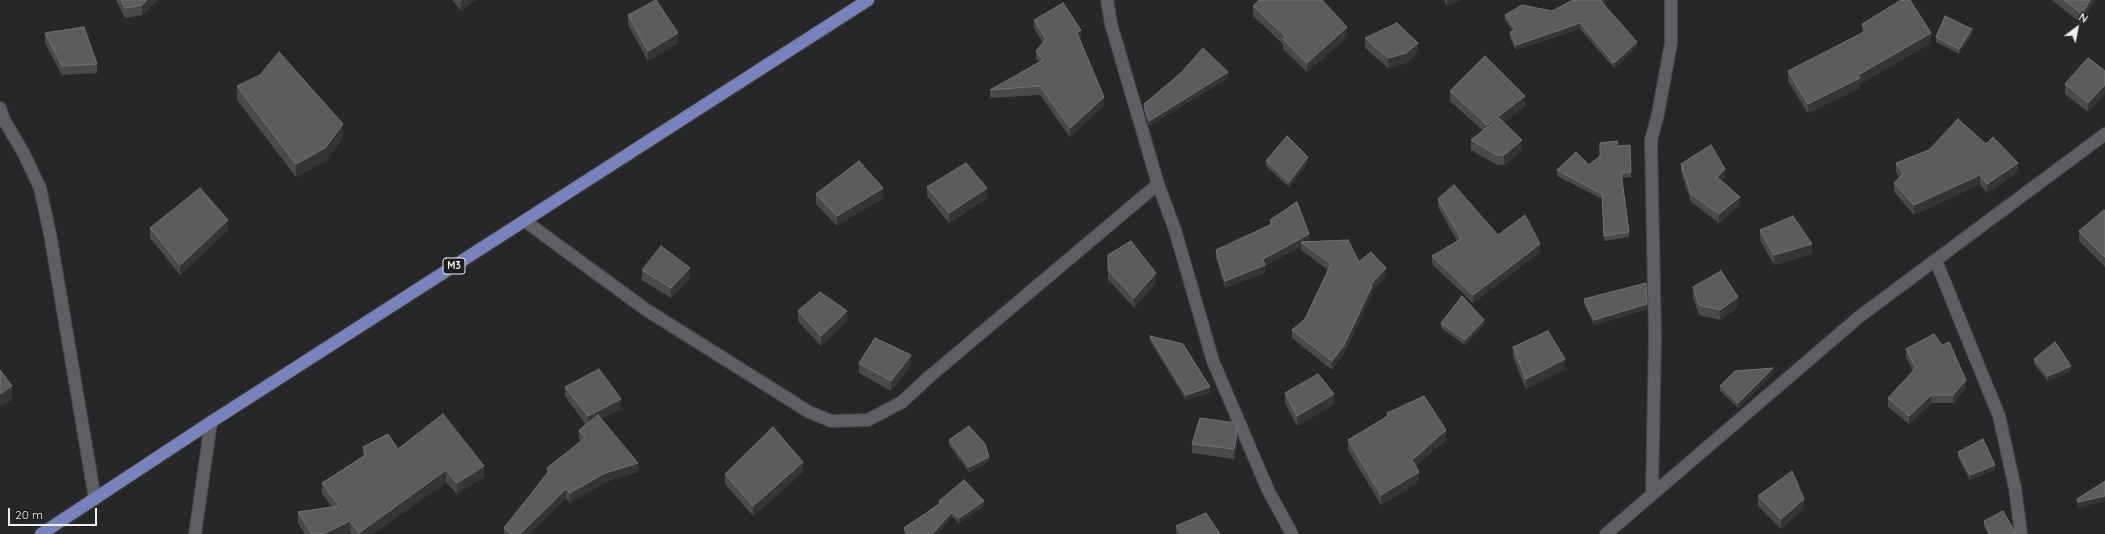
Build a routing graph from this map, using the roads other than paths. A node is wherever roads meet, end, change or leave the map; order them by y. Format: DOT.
graph roads {
  1 [pos="868,0"];
  2 [pos="1107,0"];
  3 [pos="1671,0"];
  4 [pos="0,108"];
  5 [pos="2105,134"];
  6 [pos="1158,184"];
  7 [pos="525,221"];
  8 [pos="1936,260"];
  9 [pos="211,422"];
  10 [pos="1652,493"];
  11 [pos="95,499"];
  12 [pos="41,534"];
  13 [pos="195,534"];
  14 [pos="1292,534"];
  15 [pos="1606,534"];
  16 [pos="2021,534"];
  1 -- 7 [label="main road, M3"];
  2 -- 6 [label="street"];
  3 -- 10 [label="street"];
  4 -- 11 [label="street"];
  5 -- 8 [label="street"];
  6 -- 7 [label="street"];
  6 -- 14 [label="street"];
  7 -- 9 [label="main road, M3"];
  8 -- 10 [label="street"];
  8 -- 16 [label="street"];
  9 -- 11 [label="main road, M3"];
  9 -- 13 [label="street"];
  10 -- 15 [label="street"];
  11 -- 12 [label="main road, M3"];
}
